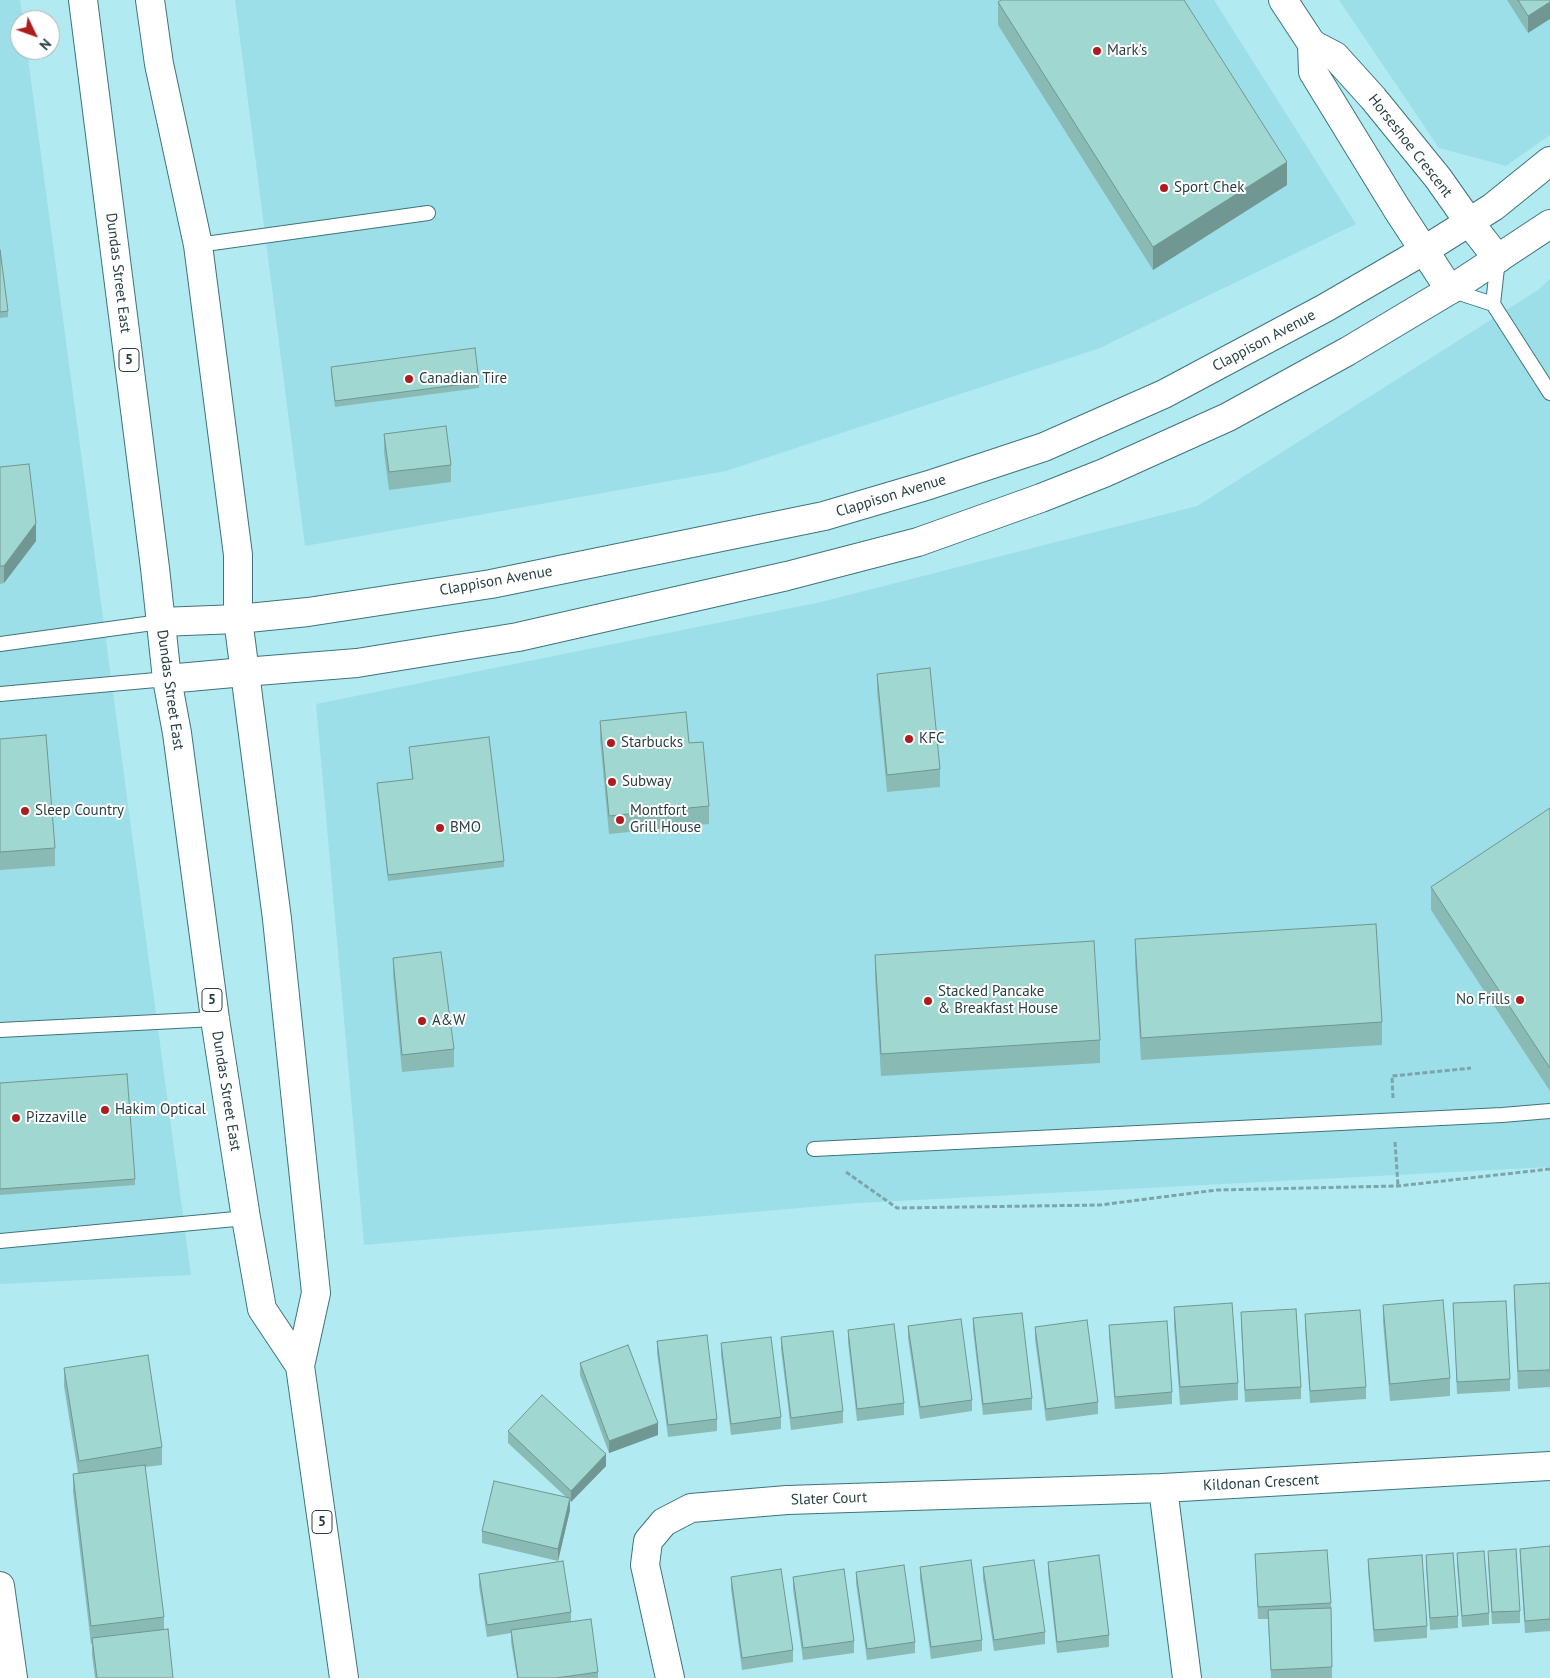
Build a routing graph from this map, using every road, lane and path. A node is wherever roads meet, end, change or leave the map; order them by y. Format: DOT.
graph roads {
  1 [pos="83,0"];
  2 [pos="150,0"];
  3 [pos="1283,0"];
  4 [pos="1312,44"];
  5 [pos="1550,161"];
  6 [pos="428,213"];
  7 [pos="1469,222"];
  8 [pos="1550,224"];
  9 [pos="198,245"];
  10 [pos="1423,251"];
  11 [pos="1498,259"];
  12 [pos="1450,290"];
  13 [pos="1493,304"];
  14 [pos="1550,392"];
  15 [pos="238,619"];
  16 [pos="160,622"];
  17 [pos="0,644"];
  18 [pos="244,672"];
  19 [pos="167,678"];
  20 [pos="0,694"];
  21 [pos="215,1019"];
  22 [pos="0,1030"];
  23 [pos="1550,1111"];
  24 [pos="814,1150"];
  25 [pos="1550,1169"];
  26 [pos="246,1218"];
  27 [pos="0,1241"];
  28 [pos="300,1366"];
  29 [pos="1550,1466"];
  30 [pos="1163,1488"];
  31 [pos="0,1586"];
  32 [pos="14,1678"];
  33 [pos="344,1678"];
  34 [pos="670,1678"];
  35 [pos="1187,1678"];
  1 -- 16 [label="main road, Dundas Street East / 5"];
  2 -- 9 [label="main road, Dundas Street East / 5"];
  3 -- 4 [label="main road, Horseshoe Crescent"];
  4 -- 7 [label="main road, Horseshoe Crescent"];
  4 -- 10 [label="main road"];
  5 -- 7 [label="main road, Clappison Avenue"];
  6 -- 9 [label="lane"];
  7 -- 10 [label="main road, Clappison Avenue"];
  7 -- 11 [label="main road, Horseshoe Crescent"];
  8 -- 11 [label="main road"];
  9 -- 15 [label="main road, Dundas Street East / 5"];
  10 -- 12 [label="main road"];
  10 -- 15 [label="main road, Clappison Avenue"];
  11 -- 12 [label="main road"];
  11 -- 13 [label="lane"];
  12 -- 13 [label="lane"];
  12 -- 18 [label="main road"];
  13 -- 14 [label="lane"];
  15 -- 16 [label="main road, Clappison Avenue"];
  15 -- 18 [label="main road, Dundas Street East / 5"];
  16 -- 17 [label="lane"];
  16 -- 19 [label="main road, Dundas Street East / 5"];
  18 -- 19 [label="main road"];
  18 -- 28 [label="main road, Dundas Street East / 5"];
  19 -- 20 [label="lane"];
  19 -- 21 [label="main road, Dundas Street East / 5"];
  21 -- 22 [label="lane"];
  21 -- 26 [label="main road, Dundas Street East / 5"];
  23 -- 24 [label="lane"];
  24 -- 25 [label="path"];
  26 -- 27 [label="lane"];
  26 -- 28 [label="main road, Dundas Street East / 5"];
  28 -- 33 [label="main road, Dundas Street East / 5"];
  29 -- 30 [label="main road, Kildonan Crescent"];
  30 -- 34 [label="main road, Slater Court"];
  30 -- 35 [label="main road"];
  31 -- 32 [label="main road"];
}
